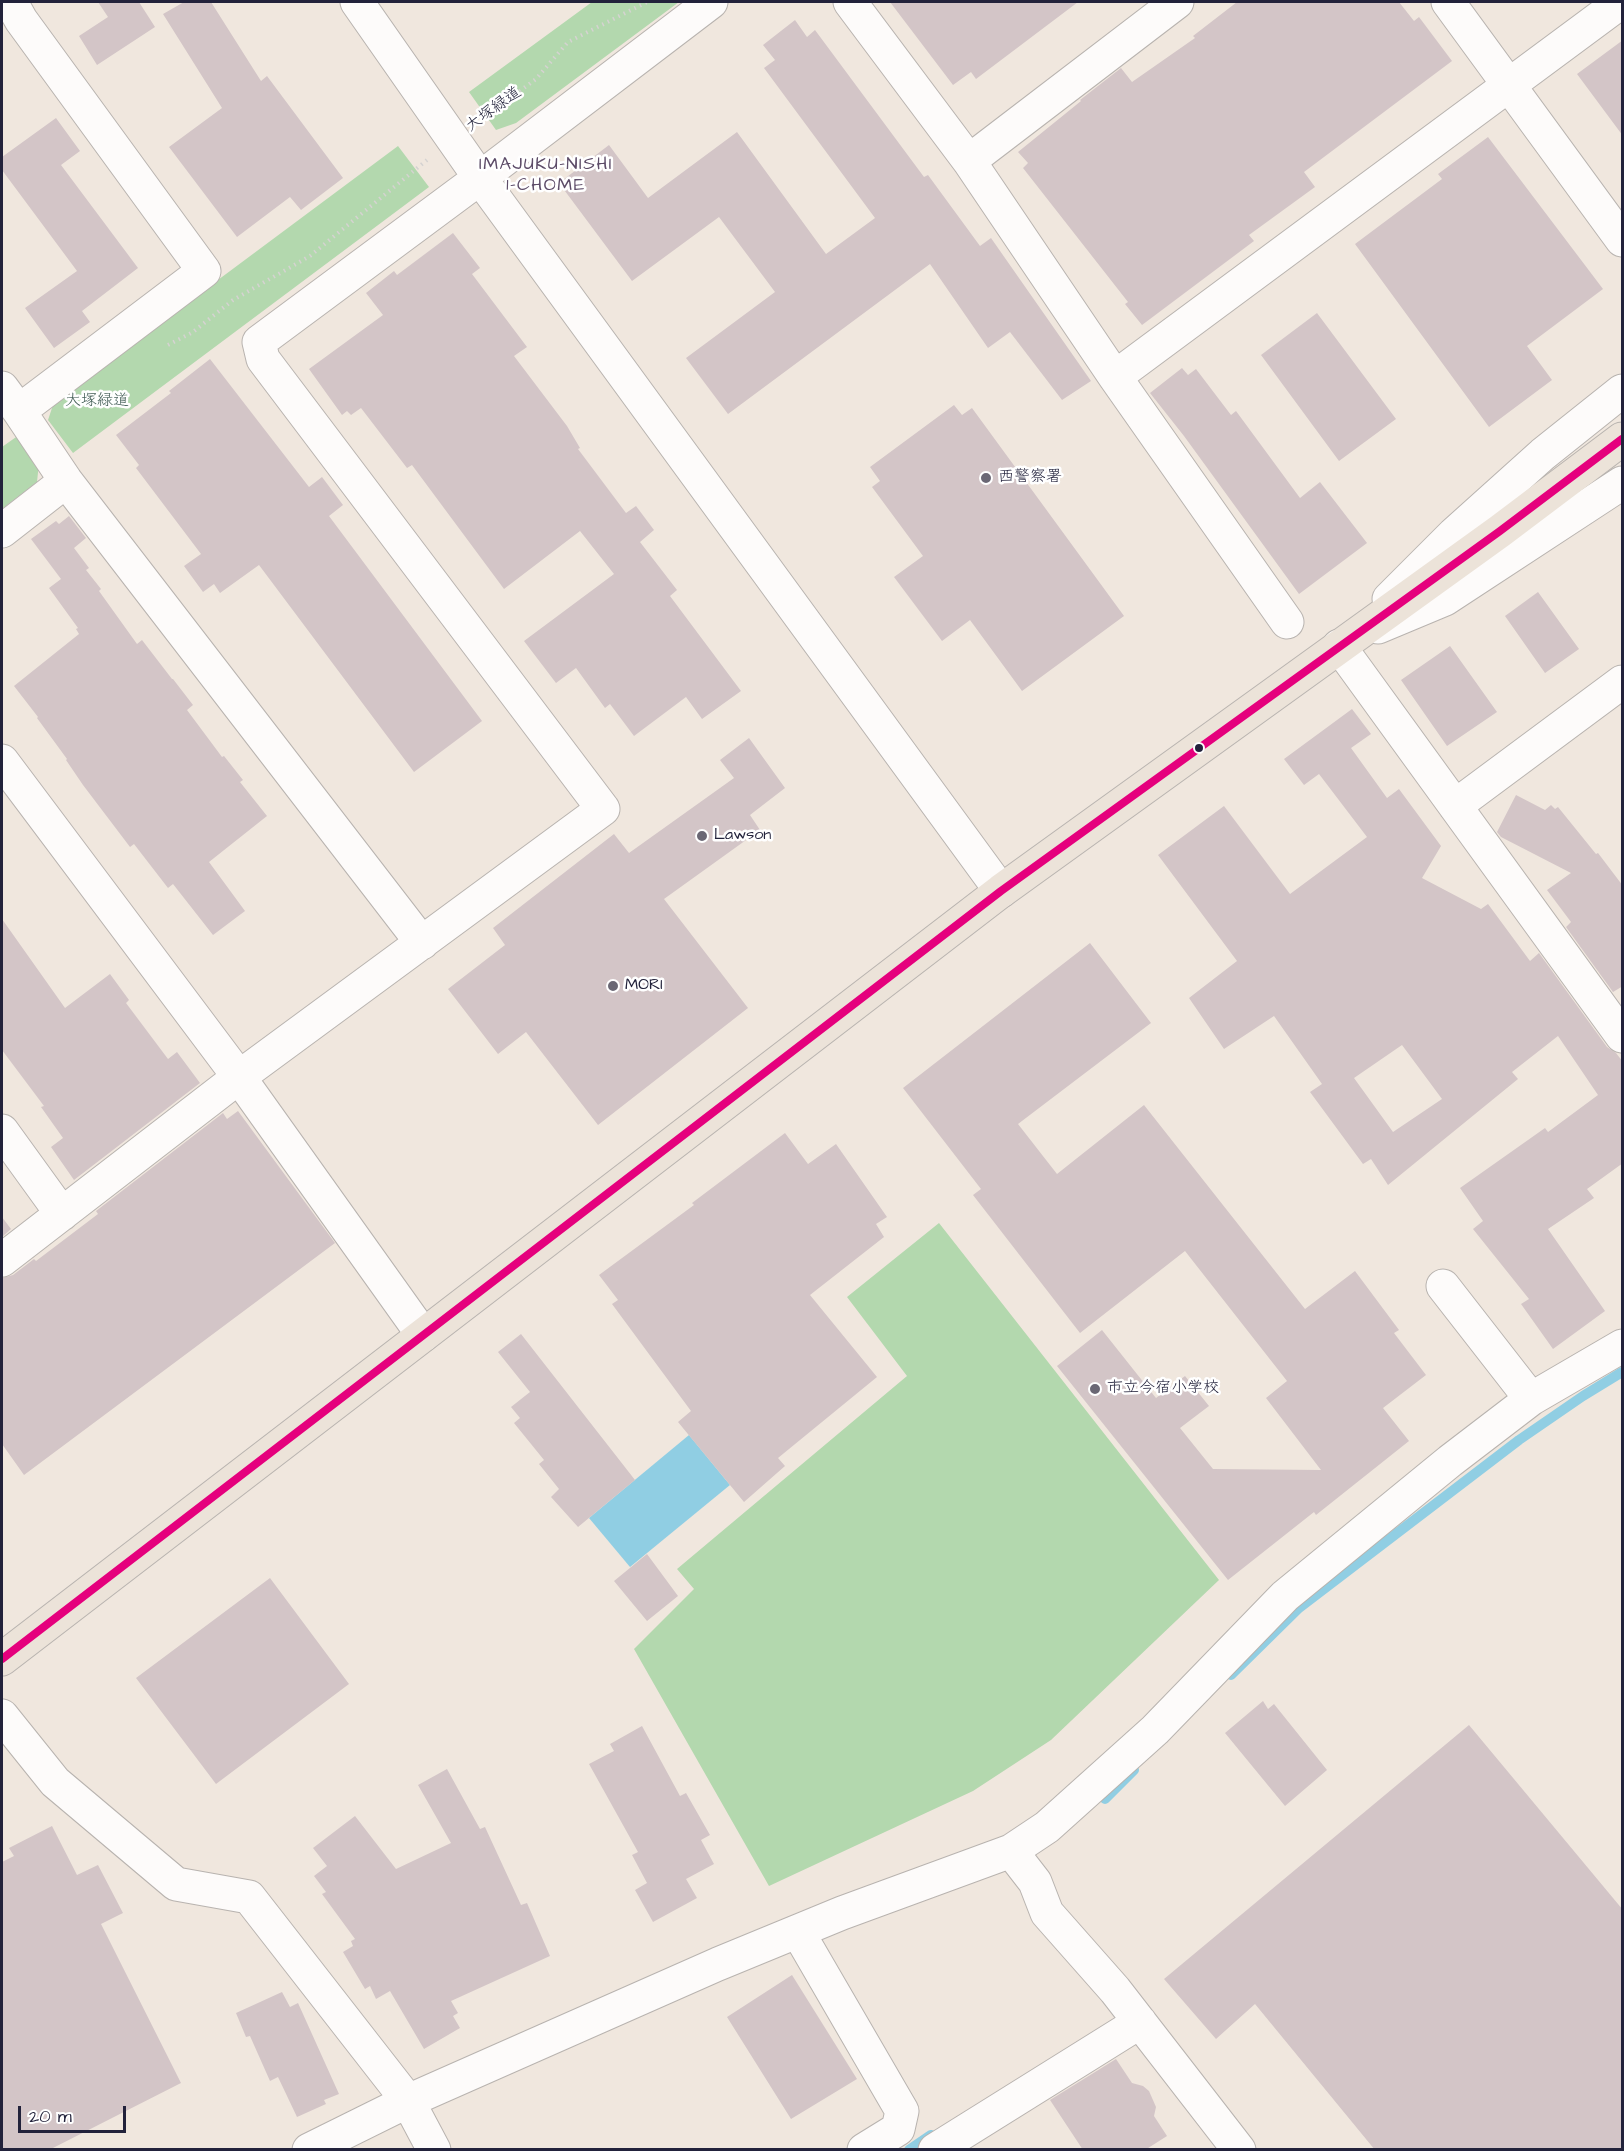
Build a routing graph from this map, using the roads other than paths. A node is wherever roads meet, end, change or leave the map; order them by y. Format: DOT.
graph roads {
  1 [pos="11,2"];
  2 [pos="357,2"];
  3 [pos="711,2"];
  4 [pos="850,2"];
  5 [pos="1177,2"];
  6 [pos="1448,2"];
  7 [pos="1621,2"];
  8 [pos="1509,85"];
  9 [pos="969,161"];
  10 [pos="480,178"];
  11 [pos="1623,240"];
  12 [pos="1114,377"];
  13 [pos="1623,391"];
  14 [pos="10,399"];
  15 [pos="1623,439"];
  16 [pos="66,481"];
  17 [pos="1623,483"];
  18 [pos="2,531"];
  19 [pos="1287,622"];
  20 [pos="1344,642"];
  21 [pos="1623,682"];
  22 [pos="2,761"];
  23 [pos="1455,806"];
  24 [pos="1001,891"];
  25 [pos="422,943"];
  26 [pos="1623,1036"];
  27 [pos="239,1077"];
  28 [pos="2,1131"];
  29 [pos="62,1214"];
  30 [pos="2,1260"];
  31 [pos="1443,1286"];
  32 [pos="423,1335"];
  33 [pos="1623,1346"];
  34 [pos="1531,1399"];
  35 [pos="2,1659"];
  36 [pos="2,1716"];
  37 [pos="1011,1851"];
  38 [pos="798,1932"];
  39 [pos="1140,2022"];
  40 [pos="408,2101"];
  41 [pos="309,2150"];
  42 [pos="434,2150"];
  43 [pos="864,2150"];
  44 [pos="935,2150"];
  45 [pos="1239,2150"];
  1 -- 14 [label="street"];
  2 -- 10 [label="street"];
  3 -- 10 [label="street"];
  4 -- 9 [label="street"];
  5 -- 9 [label="street"];
  6 -- 8 [label="street"];
  7 -- 8 [label="street"];
  8 -- 11 [label="street"];
  8 -- 12 [label="street"];
  9 -- 12 [label="street"];
  10 -- 24 [label="street"];
  10 -- 25 [label="street"];
  12 -- 19 [label="street"];
  13 -- 20 [label="street"];
  14 -- 16 [label="street"];
  15 -- 20 [label="highway"];
  16 -- 18 [label="street"];
  16 -- 25 [label="street"];
  17 -- 20 [label="street"];
  20 -- 23 [label="street"];
  20 -- 24 [label="highway"];
  21 -- 23 [label="street"];
  22 -- 27 [label="street"];
  23 -- 26 [label="street"];
  24 -- 32 [label="highway"];
  25 -- 27 [label="street"];
  27 -- 29 [label="street"];
  27 -- 32 [label="street"];
  28 -- 29 [label="street"];
  29 -- 30 [label="street"];
  31 -- 34 [label="street"];
  32 -- 35 [label="highway"];
  33 -- 34 [label="street"];
  34 -- 37 [label="street"];
  36 -- 40 [label="street"];
  37 -- 38 [label="street"];
  37 -- 39 [label="street"];
  38 -- 40 [label="street"];
  38 -- 43 [label="street"];
  39 -- 44 [label="street"];
  39 -- 45 [label="street"];
  40 -- 41 [label="street"];
  40 -- 42 [label="street"];
}
